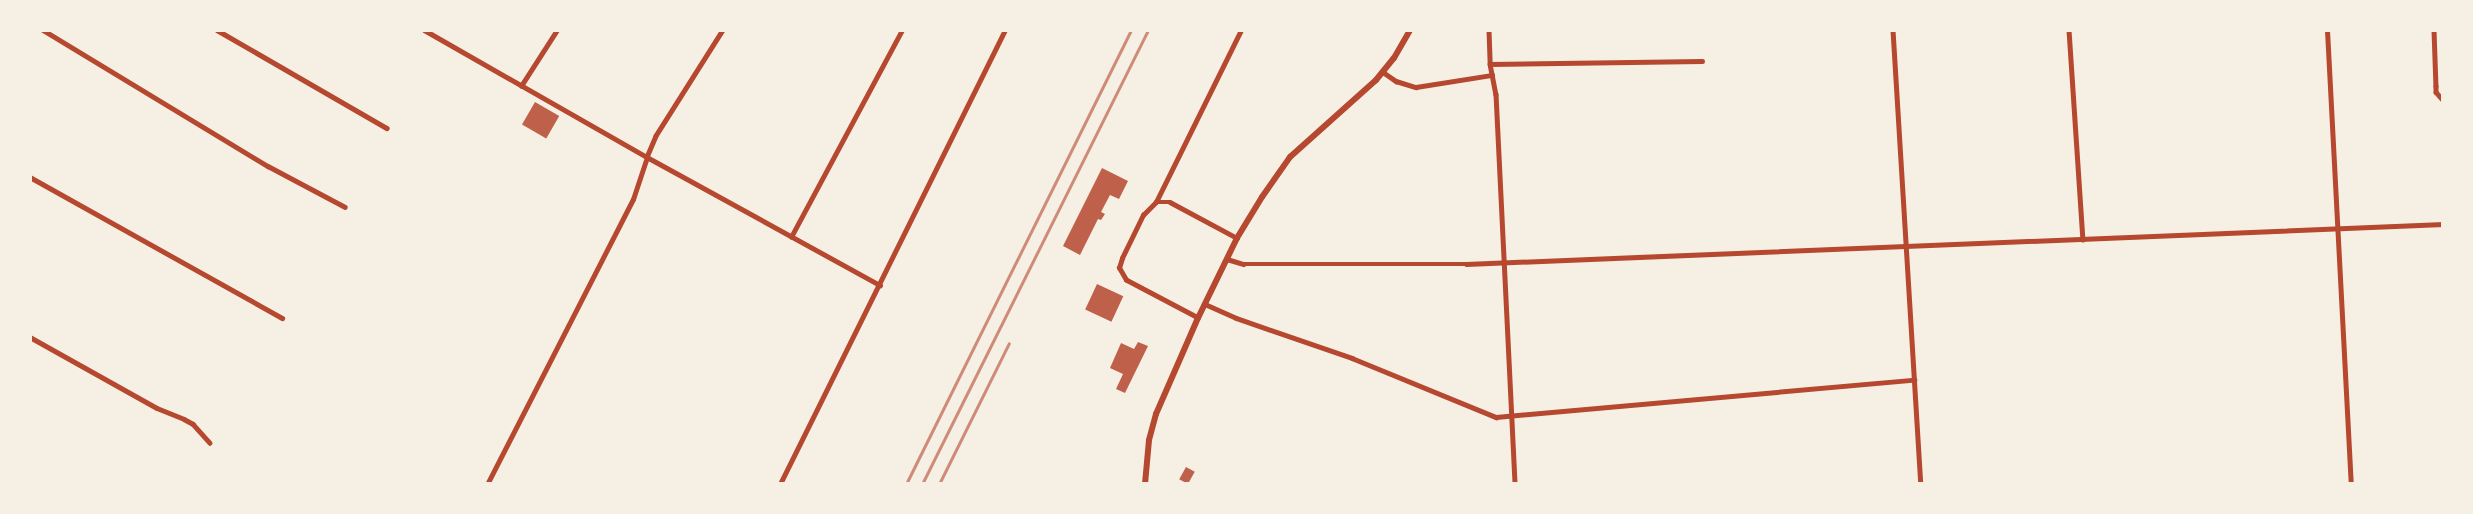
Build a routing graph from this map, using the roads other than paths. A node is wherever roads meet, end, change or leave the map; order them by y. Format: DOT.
graph roads {
  1 [pos="42,30"];
  2 [pos="218,30"];
  3 [pos="424,30"];
  4 [pos="557,30"];
  5 [pos="723,30"];
  6 [pos="902,30"];
  7 [pos="1005,30"];
  8 [pos="1241,30"];
  9 [pos="1410,30"];
  10 [pos="1489,30"];
  11 [pos="1893,30"];
  12 [pos="2069,30"];
  13 [pos="2327,30"];
  14 [pos="2434,30"];
  15 [pos="1702,61"];
  16 [pos="1490,64"];
  17 [pos="1383,72"];
  18 [pos="1492,75"];
  19 [pos="521,86"];
  20 [pos="2443,100"];
  21 [pos="387,128"];
  22 [pos="647,157"];
  23 [pos="30,177"];
  24 [pos="1156,202"];
  25 [pos="345,207"];
  26 [pos="2443,224"];
  27 [pos="2337,230"];
  28 [pos="791,237"];
  29 [pos="1238,238"];
  30 [pos="2083,240"];
  31 [pos="1907,248"];
  32 [pos="1227,259"];
  33 [pos="1503,263"];
  34 [pos="880,285"];
  35 [pos="1205,304"];
  36 [pos="282,318"];
  37 [pos="1198,318"];
  38 [pos="30,337"];
  39 [pos="1914,380"];
  40 [pos="1511,417"];
  41 [pos="210,443"];
  42 [pos="487,484"];
  43 [pos="780,484"];
  44 [pos="1146,484"];
  45 [pos="1515,484"];
  46 [pos="1921,484"];
  47 [pos="2351,484"];
  1 -- 25 [label="street"];
  2 -- 21 [label="street"];
  3 -- 19 [label="street"];
  4 -- 19 [label="street"];
  5 -- 22 [label="street"];
  6 -- 28 [label="street"];
  7 -- 34 [label="street"];
  8 -- 24 [label="street"];
  9 -- 17 [label="main road"];
  10 -- 16 [label="street"];
  11 -- 31 [label="street"];
  12 -- 30 [label="street"];
  13 -- 27 [label="street"];
  14 -- 20 [label="street"];
  15 -- 16 [label="street"];
  16 -- 18 [label="street"];
  17 -- 18 [label="street"];
  17 -- 29 [label="main road"];
  18 -- 33 [label="street"];
  19 -- 22 [label="street"];
  22 -- 28 [label="street"];
  22 -- 42 [label="street"];
  23 -- 36 [label="street"];
  24 -- 29 [label="street"];
  24 -- 37 [label="street"];
  26 -- 27 [label="street"];
  27 -- 30 [label="street"];
  27 -- 47 [label="street"];
  28 -- 34 [label="street"];
  29 -- 32 [label="main road"];
  30 -- 31 [label="street"];
  31 -- 33 [label="street"];
  31 -- 39 [label="street"];
  32 -- 33 [label="street"];
  32 -- 35 [label="main road"];
  33 -- 40 [label="street"];
  34 -- 43 [label="street"];
  35 -- 37 [label="main road"];
  35 -- 40 [label="street"];
  37 -- 44 [label="main road"];
  38 -- 41 [label="street"];
  39 -- 40 [label="street"];
  39 -- 46 [label="street"];
  40 -- 45 [label="street"];
}
